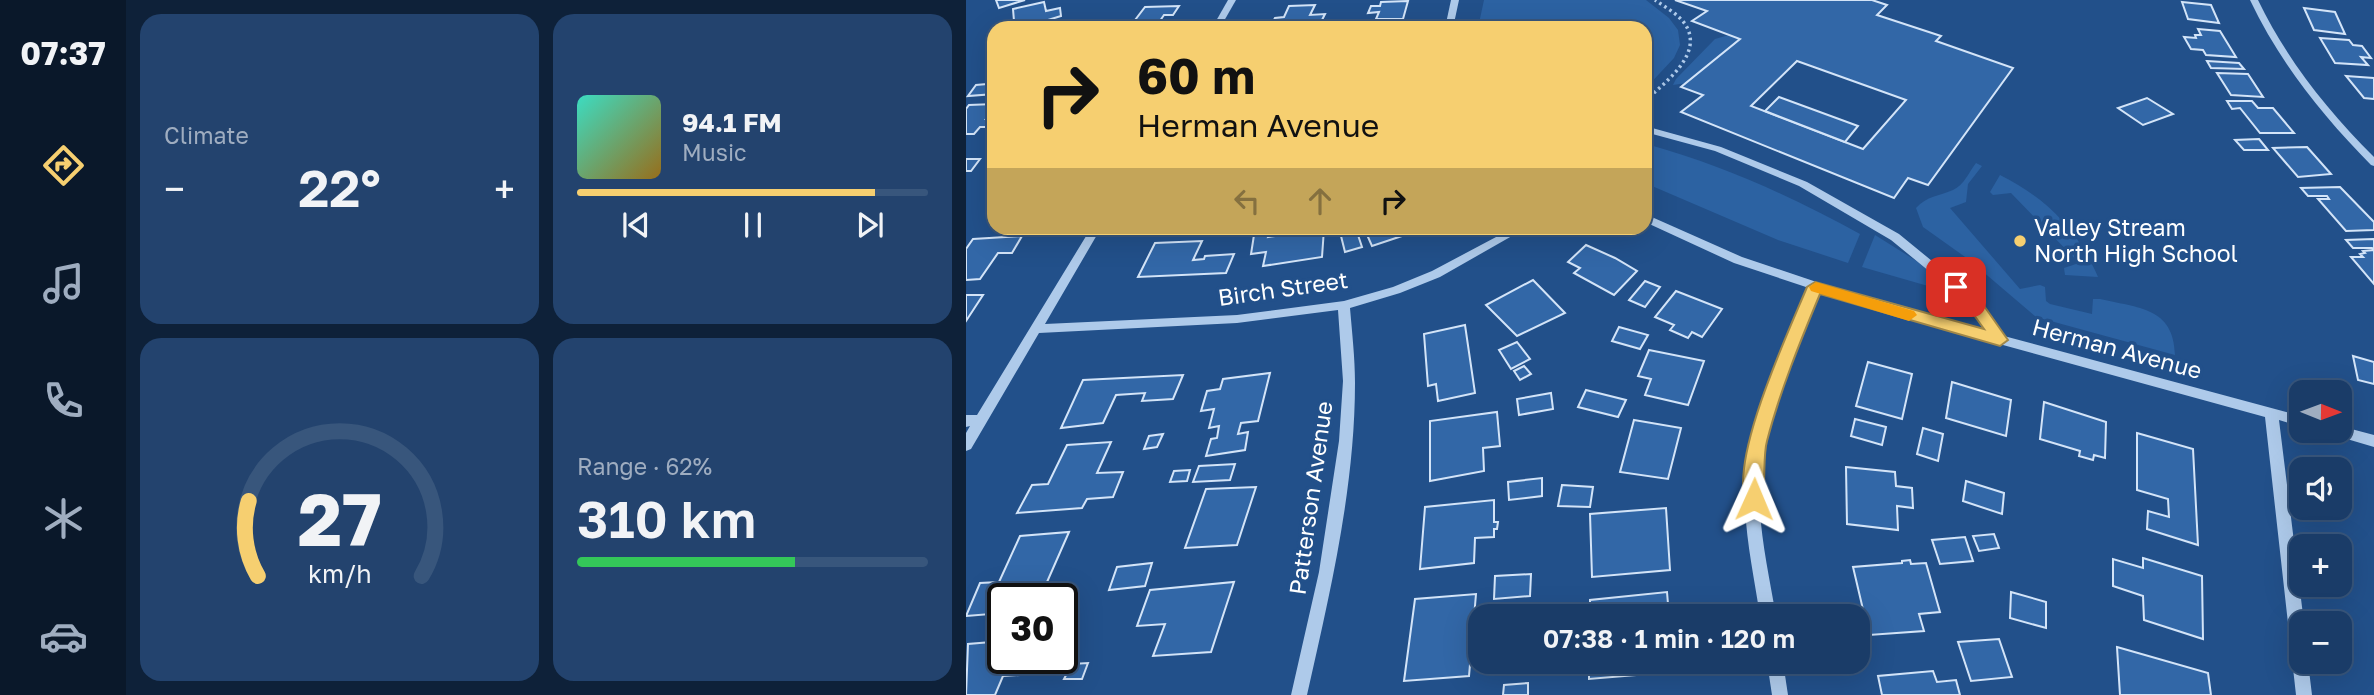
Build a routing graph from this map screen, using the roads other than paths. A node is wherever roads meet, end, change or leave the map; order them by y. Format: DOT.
graph roads {
  1 [pos="1232,0"];
  2 [pos="1455,0"];
  3 [pos="2254,0"];
  4 [pos="1220,21"];
  5 [pos="1450,21"];
  6 [pos="1652,131"];
  7 [pos="2374,163"];
  8 [pos="1652,221"];
  9 [pos="1092,235"];
  10 [pos="1508,235"];
  11 [pos="1815,287"];
  12 [pos="1344,305"];
  13 [pos="1035,329"];
  14 [pos="2000,340"];
  15 [pos="2271,412"];
  16 [pos="2289,417"];
  17 [pos="981,420"];
  18 [pos="966,421"];
  19 [pos="2352,435"];
  20 [pos="2374,441"];
  21 [pos="966,445"];
  22 [pos="1766,604"];
  23 [pos="1777,674"];
  24 [pos="1299,695"];
  25 [pos="1780,695"];
  26 [pos="2304,695"];
  1 -- 4 [label="street"];
  2 -- 5 [label="street"];
  3 -- 7 [label="street"];
  6 -- 14 [label="street"];
  8 -- 11 [label="street, Herman Avenue"];
  9 -- 13 [label="street"];
  10 -- 12 [label="street, Birch Street"];
  11 -- 14 [label="street, Herman Avenue"];
  11 -- 22 [label="street"];
  12 -- 13 [label="street, Birch Street"];
  12 -- 24 [label="street, Patterson Avenue"];
  13 -- 17 [label="street"];
  14 -- 15 [label="street, Herman Avenue"];
  15 -- 16 [label="street, Herman Avenue"];
  15 -- 26 [label="street"];
  17 -- 18 [label="street"];
  17 -- 21 [label="street"];
  19 -- 20 [label="street"];
  23 -- 25 [label="street"];
}
